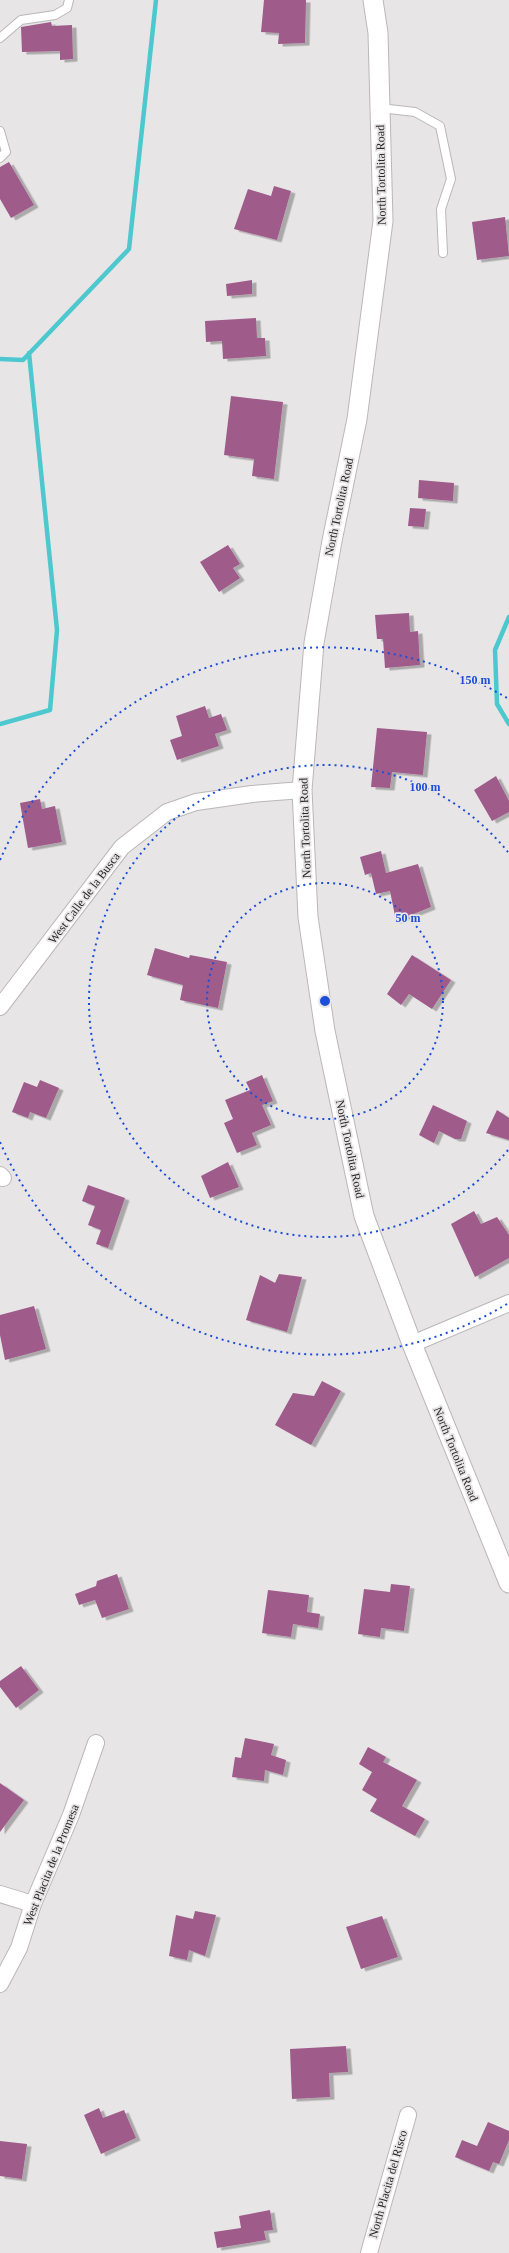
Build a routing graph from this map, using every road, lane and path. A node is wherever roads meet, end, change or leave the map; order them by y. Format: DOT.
graph roads {
  1 [pos="69,0"];
  2 [pos="374,0"];
  3 [pos="0,38"];
  4 [pos="380,108"];
  5 [pos="0,131"];
  6 [pos="0,158"];
  7 [pos="443,253"];
  8 [pos="302,790"];
  9 [pos="0,1007"];
  10 [pos="509,1303"];
  11 [pos="412,1344"];
  12 [pos="509,1582"];
  13 [pos="96,1743"];
  14 [pos="0,1894"];
  15 [pos="33,1904"];
  16 [pos="0,1984"];
  17 [pos="408,2115"];
  18 [pos="369,2253"];
  1 -- 3 [label="lane"];
  2 -- 4 [label="street, North Tortolita Road"];
  4 -- 7 [label="lane"];
  4 -- 8 [label="street, North Tortolita Road"];
  5 -- 6 [label="lane"];
  8 -- 9 [label="street, West Calle de la Busca"];
  8 -- 11 [label="street, North Tortolita Road"];
  10 -- 11 [label="street"];
  11 -- 12 [label="street, North Tortolita Road"];
  13 -- 15 [label="street, West Placita de la Promesa"];
  14 -- 15 [label="street"];
  15 -- 16 [label="street, West Placita de la Promesa"];
  17 -- 18 [label="street, North Placita del Risco"];
}
